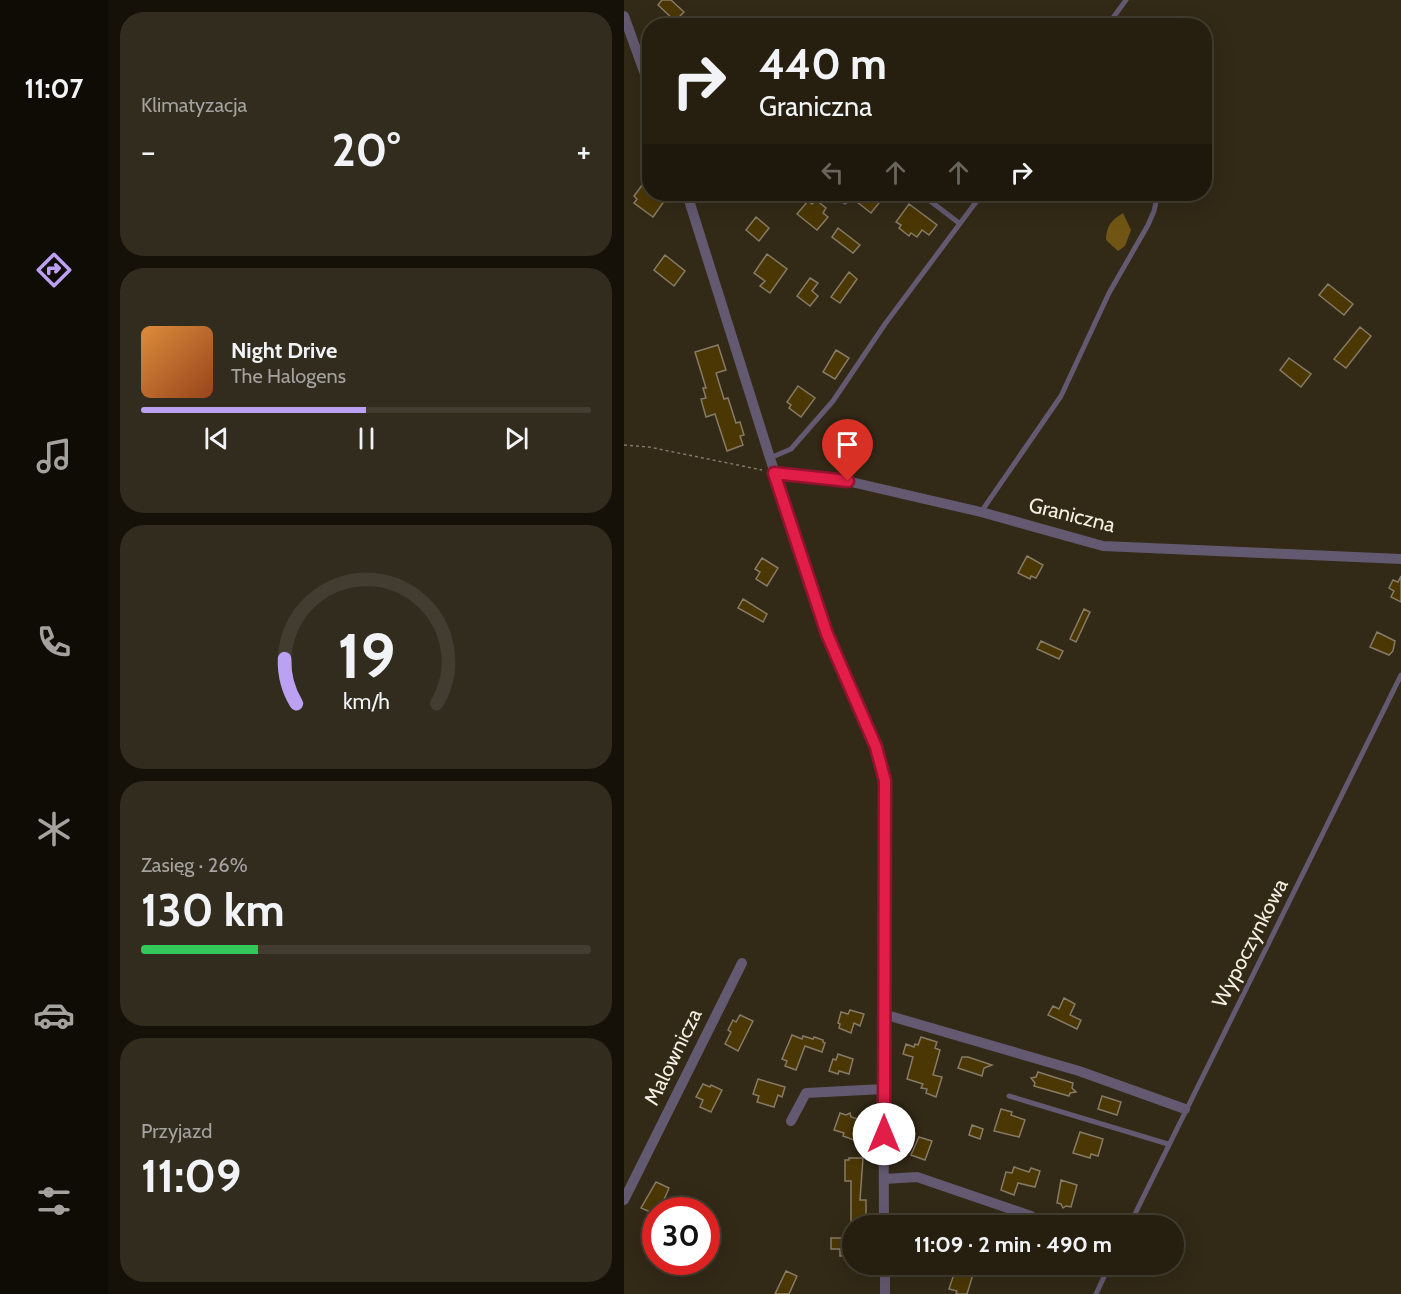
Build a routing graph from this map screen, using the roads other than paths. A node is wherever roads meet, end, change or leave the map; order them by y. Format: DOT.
graph roads {
  1 [pos="1126,0"];
  2 [pos="624,16"];
  3 [pos="1113,18"];
  4 [pos="642,66"];
  5 [pos="689,201"];
  6 [pos="930,201"];
  7 [pos="976,201"];
  8 [pos="1156,201"];
  9 [pos="959,223"];
  10 [pos="770,458"];
  11 [pos="774,473"];
  12 [pos="981,512"];
  13 [pos="1401,559"];
  14 [pos="1401,675"];
  15 [pos="742,963"];
  16 [pos="883,1014"];
  17 [pos="884,1089"];
  18 [pos="1009,1096"];
  19 [pos="1185,1109"];
  20 [pos="792,1121"];
  21 [pos="1168,1144"];
  22 [pos="884,1179"];
  23 [pos="624,1200"];
  24 [pos="884,1215"];
  25 [pos="1028,1215"];
  26 [pos="1134,1215"];
  27 [pos="885,1275"];
  28 [pos="1105,1275"];
  29 [pos="885,1294"];
  30 [pos="1096,1294"];
  1 -- 3 [label="lane"];
  2 -- 4 [label="street"];
  5 -- 10 [label="street"];
  6 -- 9 [label="lane"];
  7 -- 9 [label="lane"];
  8 -- 12 [label="lane"];
  9 -- 10 [label="lane"];
  10 -- 11 [label="street"];
  11 -- 12 [label="street, Graniczna"];
  11 -- 16 [label="street"];
  12 -- 13 [label="street, Graniczna"];
  14 -- 19 [label="lane, Wypoczynkowa"];
  15 -- 23 [label="street, Malownicza"];
  16 -- 17 [label="street"];
  16 -- 19 [label="street"];
  17 -- 20 [label="street"];
  17 -- 22 [label="street"];
  18 -- 21 [label="lane"];
  19 -- 21 [label="lane, Wypoczynkowa"];
  21 -- 26 [label="lane, Wypoczynkowa"];
  22 -- 24 [label="street"];
  22 -- 25 [label="street"];
  27 -- 29 [label="street"];
  28 -- 30 [label="lane"];
}
